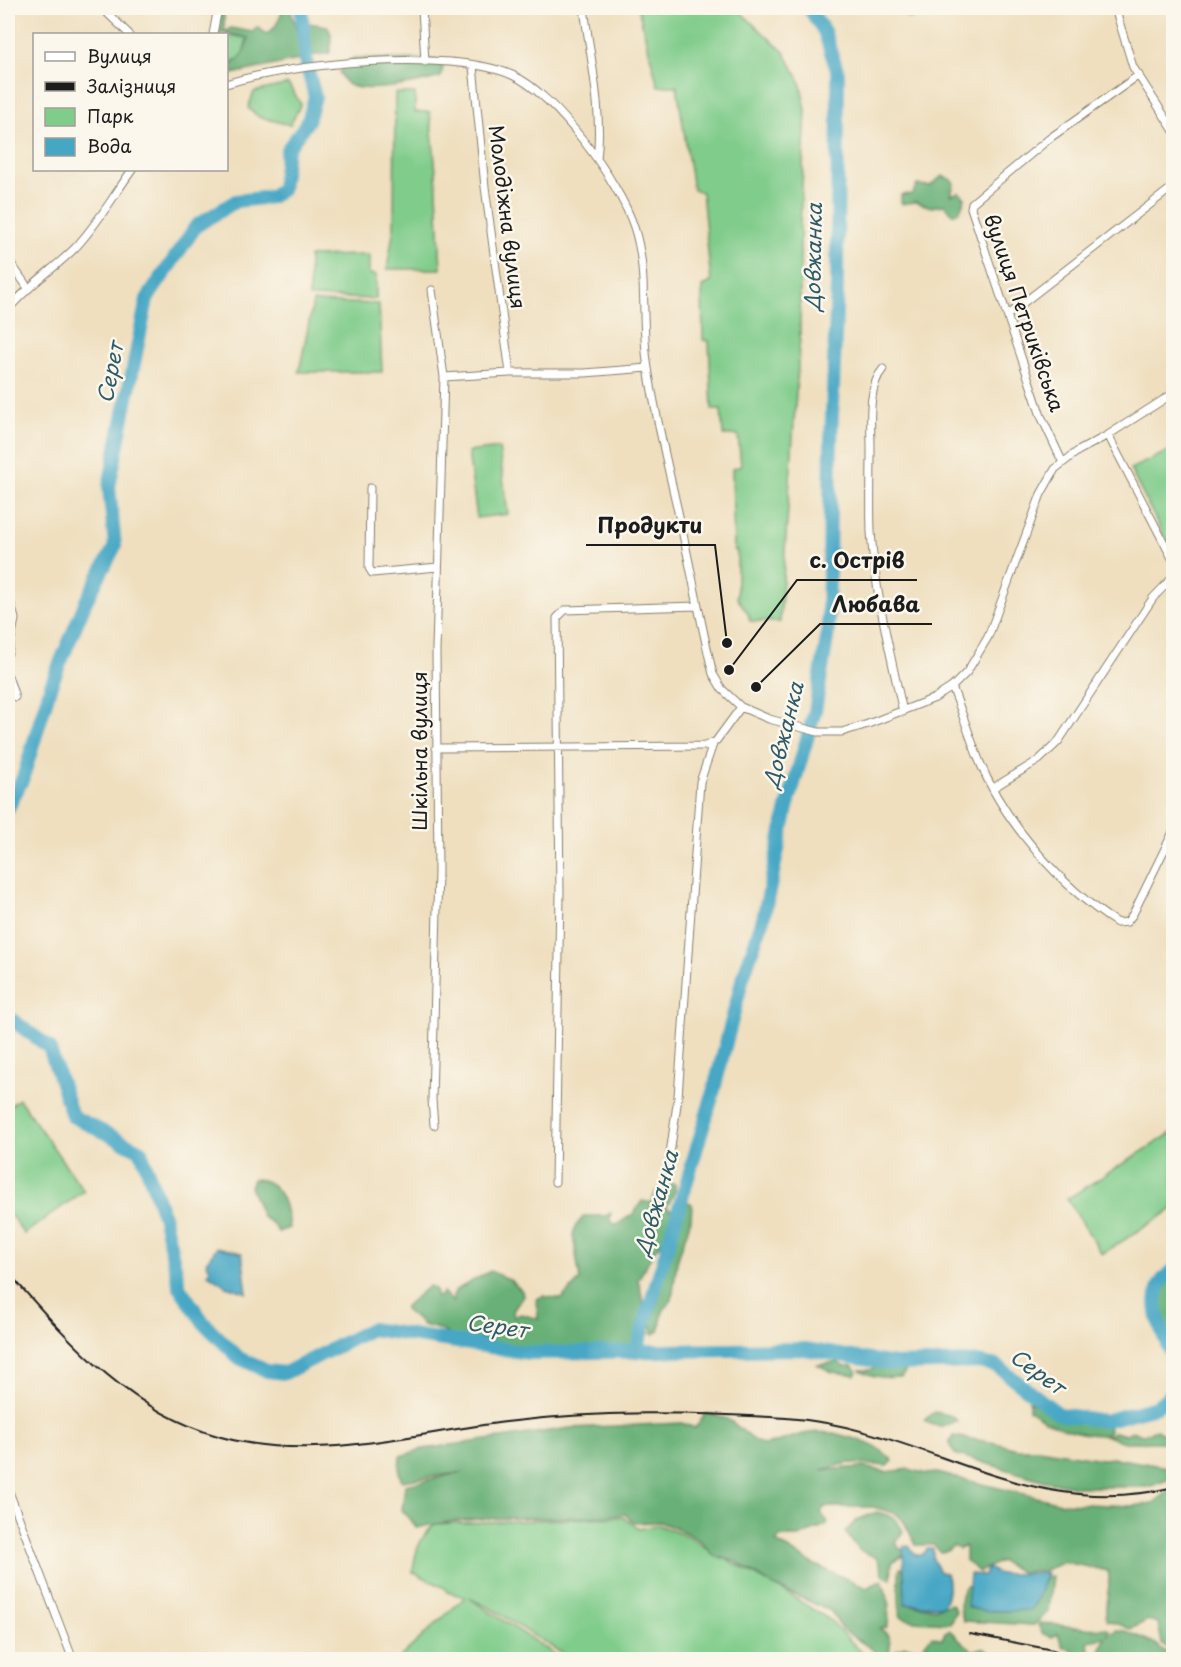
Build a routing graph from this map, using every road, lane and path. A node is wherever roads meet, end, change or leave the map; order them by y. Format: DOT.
graph roads {
  1 [pos="102,8"];
  2 [pos="218,8"];
  3 [pos="422,8"];
  4 [pos="584,8"];
  5 [pos="1115,8"];
  6 [pos="128,33"];
  7 [pos="213,33"];
  8 [pos="425,62"];
  9 [pos="473,66"];
  10 [pos="1139,75"];
  11 [pos="228,84"];
  12 [pos="1173,130"];
  13 [pos="597,159"];
  14 [pos="131,171"];
  15 [pos="1173,186"];
  16 [pos="8,259"];
  17 [pos="28,288"];
  18 [pos="432,290"];
  19 [pos="8,310"];
  20 [pos="1009,314"];
  21 [pos="648,368"];
  22 [pos="883,369"];
  23 [pos="510,373"];
  24 [pos="444,377"];
  25 [pos="1173,393"];
  26 [pos="1108,435"];
  27 [pos="1062,461"];
  28 [pos="370,488"];
  29 [pos="1173,562"];
  30 [pos="438,567"];
  31 [pos="1173,576"];
  32 [pos="8,594"];
  33 [pos="698,606"];
  34 [pos="8,653"];
  35 [pos="8,676"];
  36 [pos="952,687"];
  37 [pos="15,697"];
  38 [pos="741,707"];
  39 [pos="903,712"];
  40 [pos="713,744"];
  41 [pos="559,746"];
  42 [pos="436,748"];
  43 [pos="993,788"];
  44 [pos="1173,830"];
  45 [pos="434,1125"];
  46 [pos="670,1154"];
  47 [pos="555,1182"];
  48 [pos="8,1489"];
  49 [pos="73,1659"];
  1 -- 6 [label="street"];
  2 -- 7 [label="street"];
  3 -- 8 [label="street"];
  4 -- 13 [label="street"];
  5 -- 10 [label="street"];
  8 -- 9 [label="street"];
  8 -- 11 [label="street"];
  9 -- 13 [label="street"];
  9 -- 23 [label="street, Молодіжна вулиця"];
  10 -- 12 [label="street"];
  10 -- 20 [label="street, вулиця Петриківська"];
  13 -- 21 [label="street"];
  14 -- 17 [label="street"];
  15 -- 20 [label="street"];
  16 -- 17 [label="street"];
  17 -- 19 [label="street"];
  18 -- 24 [label="street, Шкільна вулиця"];
  20 -- 27 [label="street, вулиця Петриківська"];
  21 -- 23 [label="street"];
  21 -- 33 [label="street"];
  22 -- 39 [label="street"];
  23 -- 24 [label="street"];
  24 -- 30 [label="street, Шкільна вулиця"];
  25 -- 26 [label="street"];
  26 -- 27 [label="street"];
  26 -- 29 [label="street"];
  27 -- 36 [label="street"];
  28 -- 30 [label="street"];
  30 -- 42 [label="street, Шкільна вулиця"];
  31 -- 43 [label="street"];
  32 -- 34 [label="street"];
  33 -- 38 [label="street"];
  33 -- 41 [label="street"];
  35 -- 37 [label="street"];
  36 -- 39 [label="street"];
  36 -- 43 [label="street"];
  38 -- 39 [label="street"];
  38 -- 40 [label="street"];
  40 -- 41 [label="street"];
  40 -- 46 [label="street"];
  41 -- 42 [label="street"];
  41 -- 47 [label="street"];
  42 -- 45 [label="street, Шкільна вулиця"];
  43 -- 44 [label="street"];
  48 -- 49 [label="street"];
}
